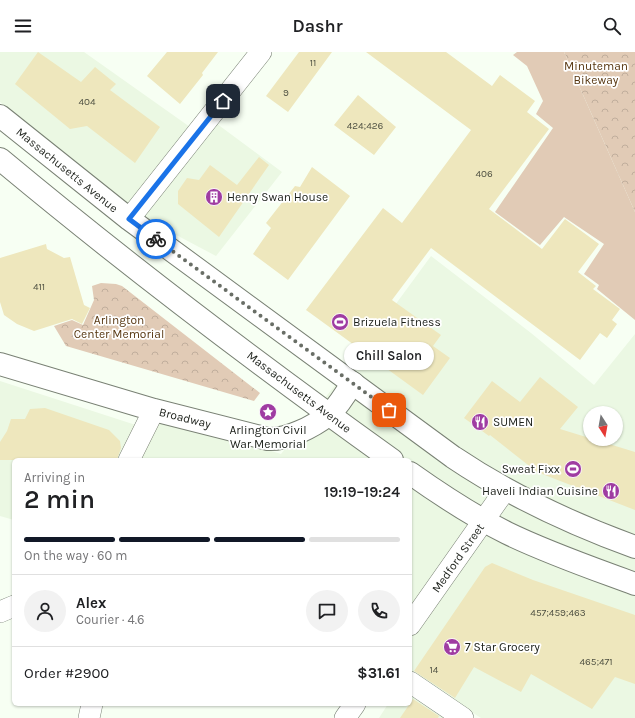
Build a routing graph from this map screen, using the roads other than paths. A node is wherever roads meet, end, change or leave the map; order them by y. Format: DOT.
graph roads {
  1 [pos="261,52"];
  2 [pos="0,116"];
  3 [pos="0,159"];
  4 [pos="129,219"];
  5 [pos="0,364"];
  6 [pos="353,383"];
  7 [pos="154,410"];
  8 [pos="329,415"];
  9 [pos="130,458"];
  10 [pos="389,458"];
  11 [pos="412,474"];
  12 [pos="505,490"];
  13 [pos="484,521"];
  14 [pos="635,547"];
  15 [pos="635,584"];
  16 [pos="12,607"];
  17 [pos="0,612"];
  18 [pos="412,622"];
  19 [pos="412,683"];
  20 [pos="92,706"];
  21 [pos="354,706"];
  22 [pos="89,718"];
  23 [pos="346,718"];
  24 [pos="463,718"];
  1 -- 4 [label="street"];
  2 -- 4 [label="main road, Massachusetts Avenue"];
  3 -- 8 [label="main road, Massachusetts Avenue"];
  4 -- 6 [label="main road, Massachusetts Avenue"];
  5 -- 7 [label="main road, Broadway"];
  6 -- 8 [label="main road, Broadway"];
  6 -- 12 [label="main road, Massachusetts Avenue"];
  7 -- 8 [label="main road, Broadway"];
  7 -- 9 [label="street"];
  8 -- 10 [label="main road, Massachusetts Avenue"];
  11 -- 13 [label="main road"];
  12 -- 13 [label="street, Medford Street"];
  12 -- 14 [label="main road, Massachusetts Avenue"];
  13 -- 15 [label="main road"];
  13 -- 18 [label="street, Medford Street"];
  16 -- 17 [label="street"];
  19 -- 24 [label="street"];
  20 -- 22 [label="street"];
  21 -- 23 [label="street"];
}
